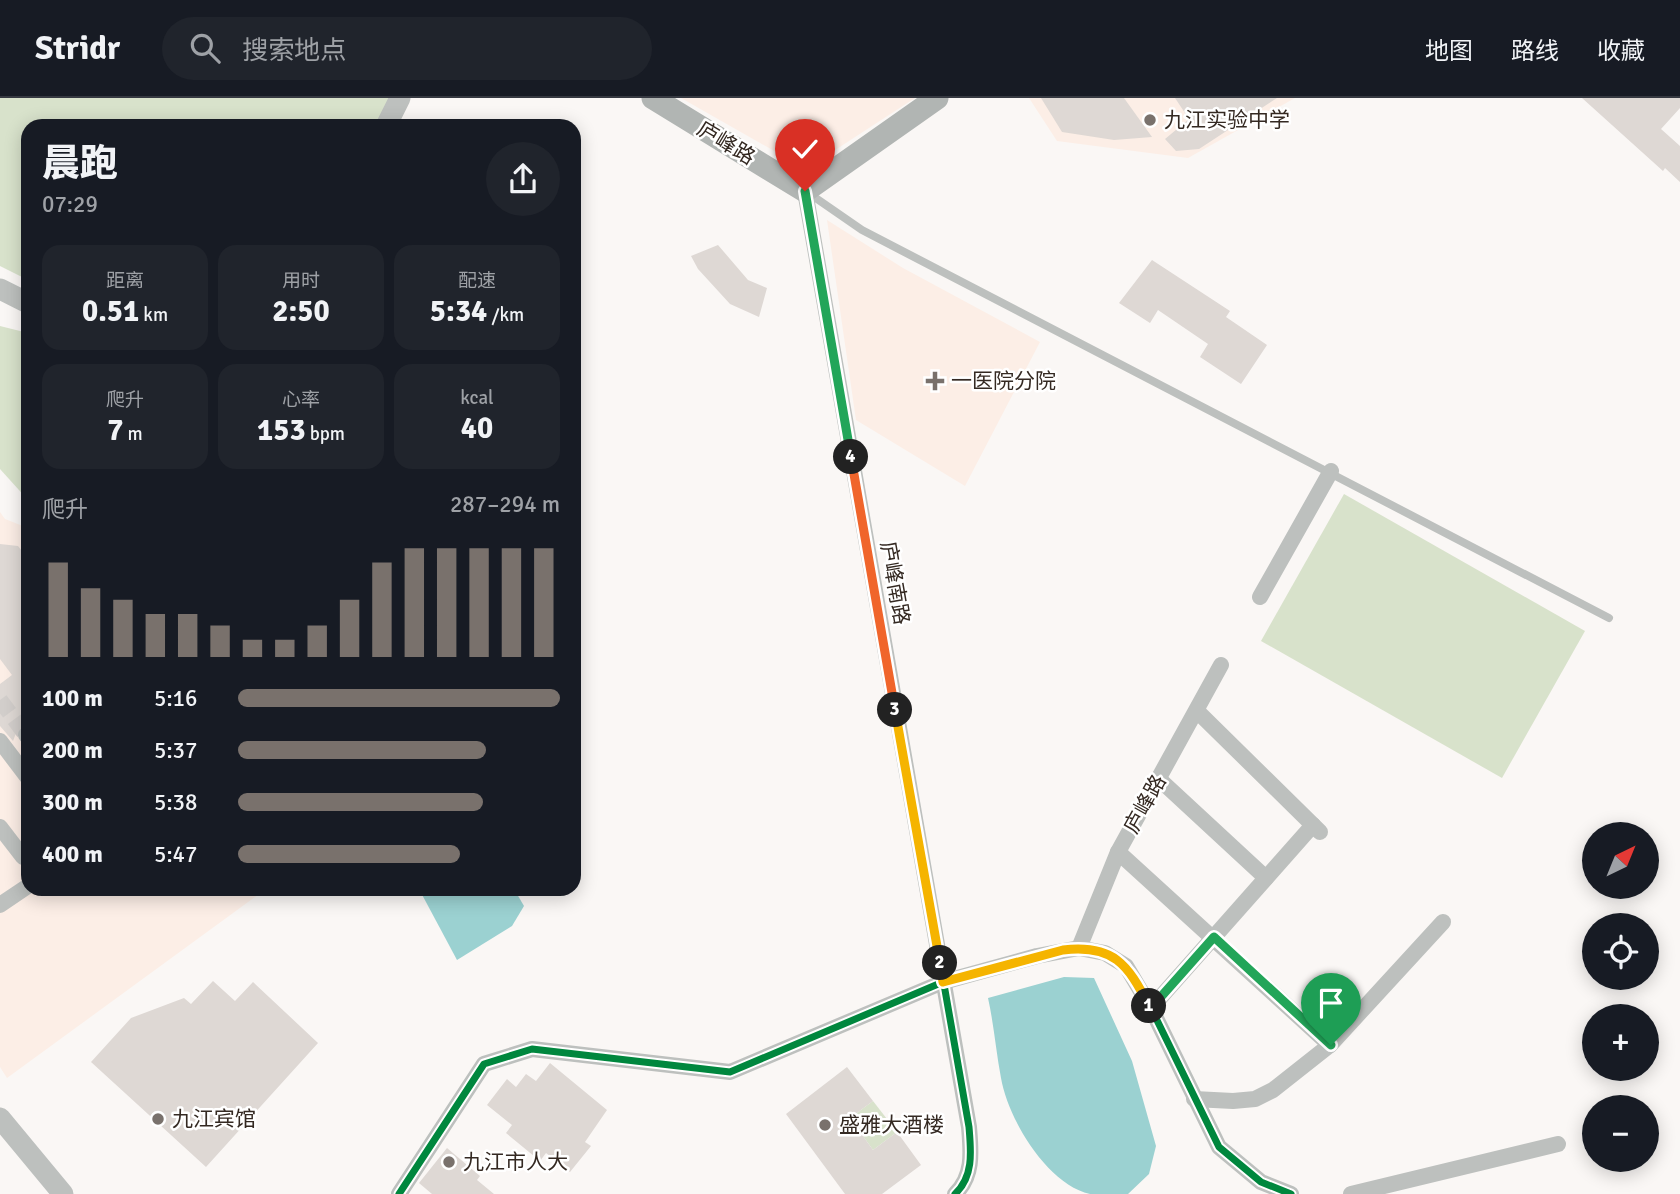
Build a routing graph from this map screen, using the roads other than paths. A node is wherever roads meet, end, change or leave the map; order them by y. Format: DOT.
graph roads {
  1 [pos="400,98"];
  2 [pos="653,98"];
  3 [pos="937,98"];
  4 [pos="390,119"];
  5 [pos="805,191"];
  6 [pos="0,289"];
  7 [pos="21,300"];
  8 [pos="1331,471"];
  9 [pos="1260,597"];
  10 [pos="1609,618"];
  11 [pos="1221,665"];
  12 [pos="1197,711"];
  13 [pos="0,741"];
  14 [pos="21,769"];
  15 [pos="1159,779"];
  16 [pos="0,827"];
  17 [pos="1118,852"];
  18 [pos="21,854"];
  19 [pos="1266,878"];
  20 [pos="21,891"];
  21 [pos="0,905"];
  22 [pos="1443,922"];
  23 [pos="1214,937"];
  24 [pos="1079,948"];
  25 [pos="943,982"];
  26 [pos="1151,1008"];
  27 [pos="1331,1045"];
  28 [pos="1194,1099"];
  29 [pos="0,1118"];
  30 [pos="1558,1144"];
  31 [pos="962,1192"];
  32 [pos="63,1194"];
  33 [pos="398,1194"];
  34 [pos="1292,1194"];
  35 [pos="1351,1194"];
  1 -- 4 [label="street"];
  2 -- 5 [label="main road, 庐峰路"];
  3 -- 5 [label="main road"];
  5 -- 8 [label="lane"];
  5 -- 25 [label="street, 庐峰南路"];
  6 -- 7 [label="street"];
  8 -- 9 [label="street"];
  8 -- 10 [label="lane"];
  11 -- 12 [label="street, 庐峰路"];
  12 -- 15 [label="street, 庐峰路"];
  12 -- 19 [label="street"];
  13 -- 14 [label="street"];
  15 -- 17 [label="street, 庐峰路"];
  15 -- 19 [label="street"];
  16 -- 18 [label="street"];
  17 -- 23 [label="street"];
  17 -- 24 [label="street, 庐峰路"];
  19 -- 23 [label="street"];
  20 -- 21 [label="street"];
  22 -- 27 [label="street"];
  23 -- 26 [label="street"];
  23 -- 27 [label="street"];
  24 -- 25 [label="street"];
  24 -- 26 [label="street"];
  25 -- 31 [label="street, 庐峰南路"];
  25 -- 33 [label="street"];
  26 -- 28 [label="street"];
  27 -- 28 [label="street"];
  28 -- 34 [label="street"];
  29 -- 32 [label="street"];
  30 -- 35 [label="street"];
}
